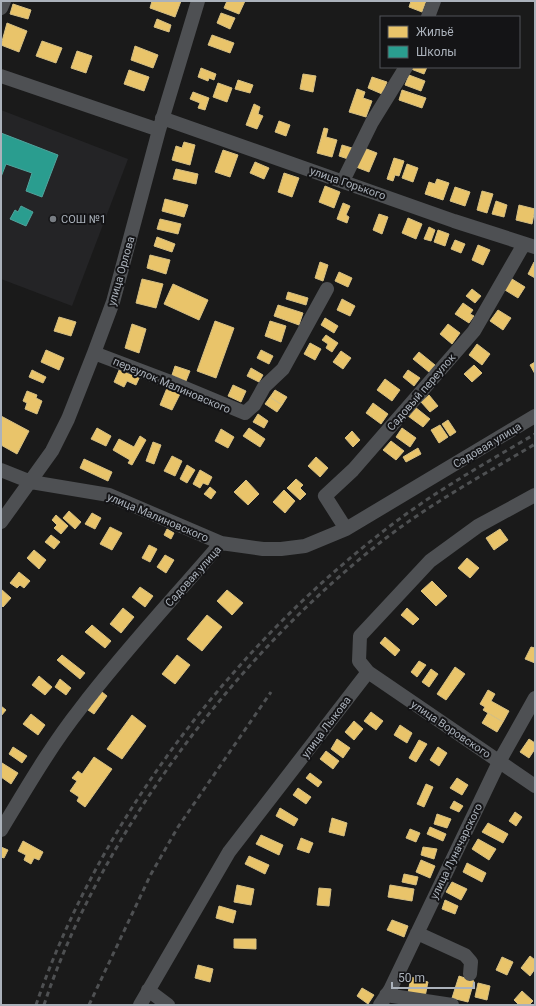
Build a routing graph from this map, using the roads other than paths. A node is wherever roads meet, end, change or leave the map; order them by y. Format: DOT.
graph roads {
  1 [pos="4,1"];
  2 [pos="198,1"];
  3 [pos="434,1"];
  4 [pos="1,8"];
  5 [pos="428,16"];
  6 [pos="405,68"];
  7 [pos="1,76"];
  8 [pos="161,124"];
  9 [pos="344,182"];
  10 [pos="530,245"];
  11 [pos="327,289"];
  12 [pos="94,353"];
  13 [pos="535,416"];
  14 [pos="1,470"];
  15 [pos="31,482"];
  16 [pos="535,495"];
  17 [pos="521,503"];
  18 [pos="535,508"];
  19 [pos="1,522"];
  20 [pos="346,530"];
  21 [pos="221,543"];
  22 [pos="368,672"];
  23 [pos="535,698"];
  24 [pos="499,762"];
  25 [pos="535,786"];
  26 [pos="1,830"];
  27 [pos="417,933"];
  28 [pos="470,974"];
  29 [pos="148,990"];
  30 [pos="383,1000"];
  31 [pos="140,1005"];
  32 [pos="168,1005"];
  33 [pos="452,1005"];
  1 -- 4 [label="street"];
  2 -- 8 [label="street, улица Орлова"];
  3 -- 5 [label="street"];
  6 -- 9 [label="street"];
  7 -- 8 [label="street, улица Горького"];
  8 -- 9 [label="street, улица Горького"];
  8 -- 12 [label="street, улица Орлова"];
  9 -- 10 [label="street, улица Горького"];
  10 -- 20 [label="street, Садовый переулок"];
  11 -- 12 [label="street, переулок Малиновского"];
  12 -- 15 [label="street, улица Орлова"];
  13 -- 20 [label="street, Садовая улица"];
  14 -- 15 [label="street, улица Малиновского"];
  15 -- 19 [label="street, улица Орлова"];
  15 -- 21 [label="street, улица Малиновского"];
  16 -- 17 [label="street"];
  17 -- 18 [label="street"];
  17 -- 22 [label="street"];
  20 -- 21 [label="street, Садовая улица"];
  21 -- 26 [label="street, Садовая улица"];
  22 -- 24 [label="street, улица Воровского"];
  22 -- 29 [label="street, улица Лыкова"];
  23 -- 24 [label="street, улица Луначарского"];
  24 -- 25 [label="street, улица Воровского"];
  24 -- 27 [label="street, улица Луначарского"];
  27 -- 28 [label="street"];
  27 -- 30 [label="street, улица Луначарского"];
  29 -- 31 [label="street, улица Лыкова"];
  29 -- 32 [label="street"];
  30 -- 33 [label="street"];
}
